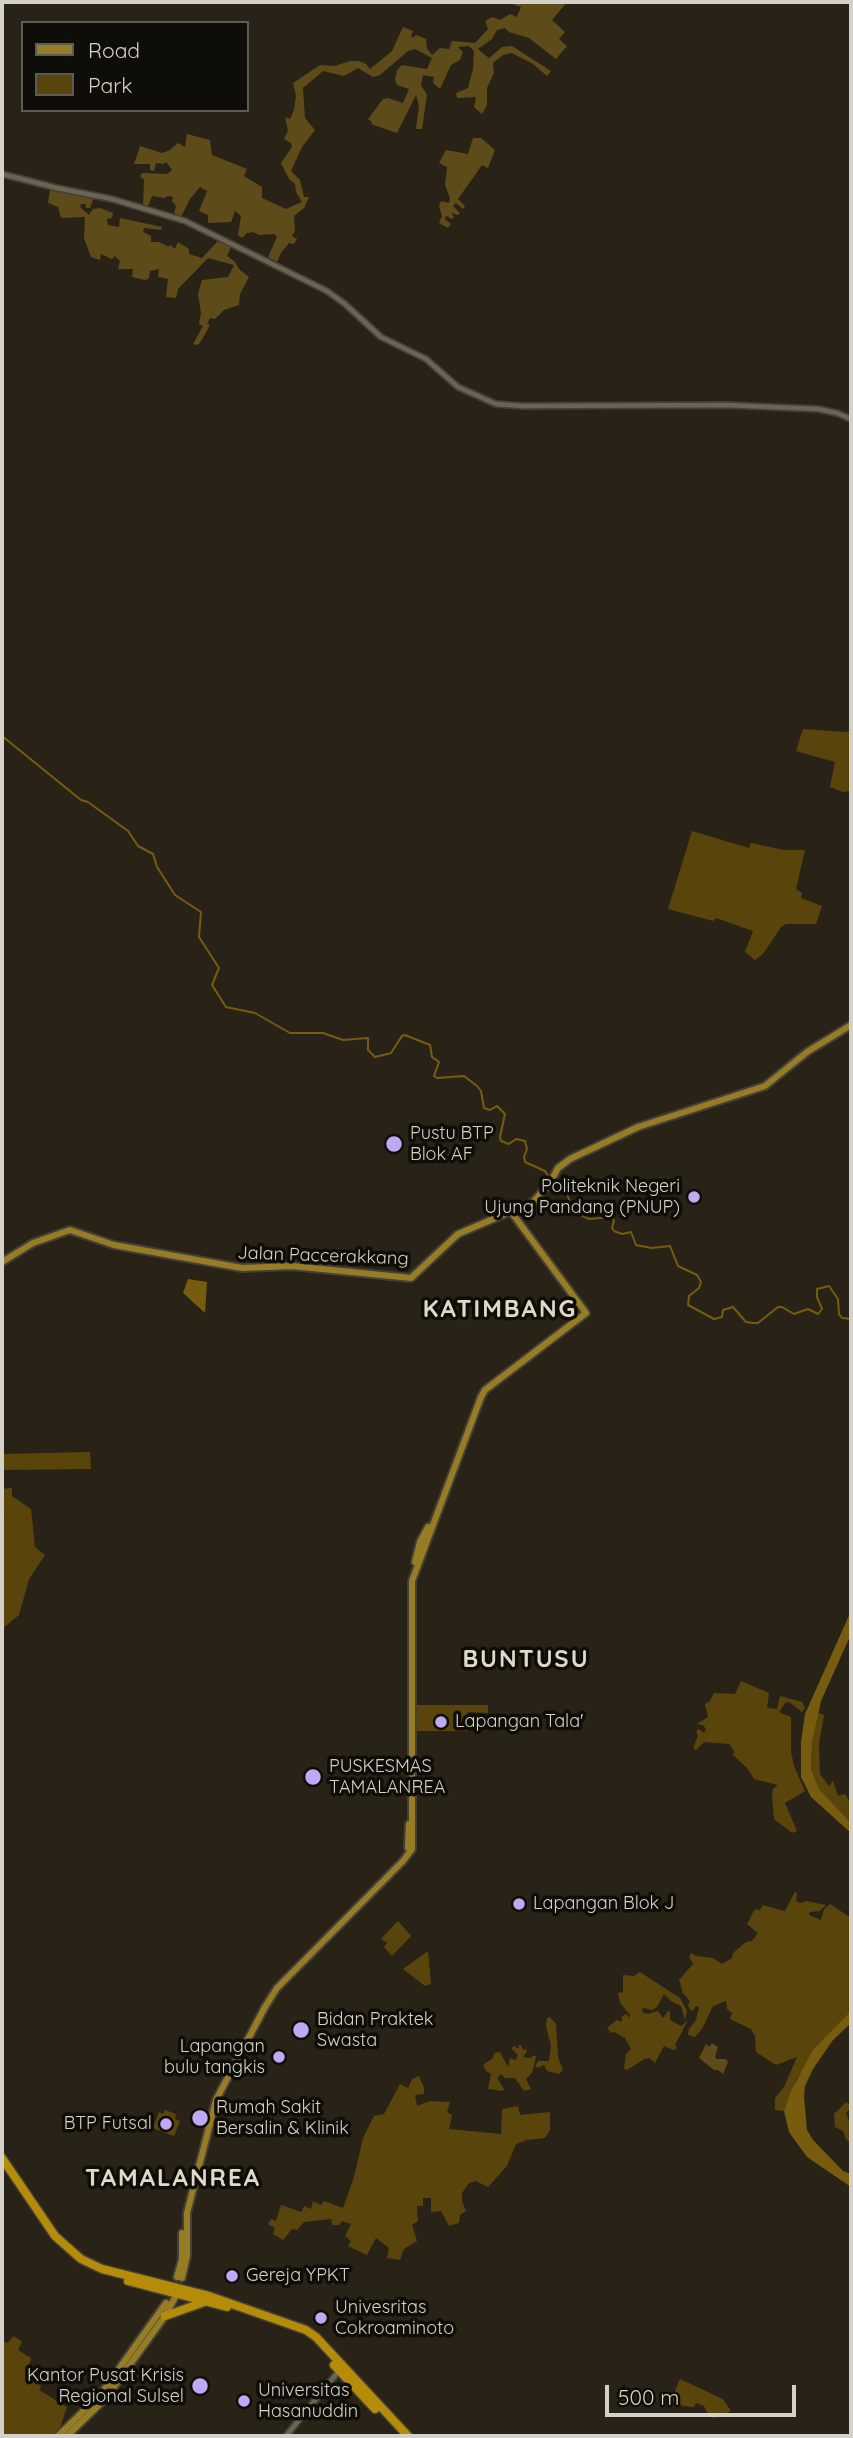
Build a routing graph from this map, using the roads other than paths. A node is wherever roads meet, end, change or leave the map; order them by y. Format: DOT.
graph roads {
  1 [pos="2,174"];
  2 [pos="851,419"];
  3 [pos="851,1026"];
  4 [pos="511,1213"];
  5 [pos="2,1262"];
  6 [pos="2,2158"];
  7 [pos="2,2165"];
  8 [pos="10,2174"];
  9 [pos="178,2287"];
  10 [pos="162,2290"];
  11 [pos="207,2301"];
  12 [pos="166,2303"];
  13 [pos="165,2316"];
  14 [pos="291,2326"];
  15 [pos="340,2371"];
  16 [pos="355,2384"];
  17 [pos="58,2436"];
  18 [pos="67,2436"];
  19 [pos="287,2436"];
  20 [pos="402,2436"];
  21 [pos="408,2436"];
  1 -- 2 [label="street"];
  3 -- 4 [label="main road, Jalan Paccerakkang"];
  4 -- 5 [label="main road, Jalan Paccerakkang"];
  4 -- 9 [label="main road"];
  6 -- 8 [label="highway"];
  7 -- 8 [label="highway"];
  8 -- 9 [label="highway"];
  8 -- 10 [label="highway"];
  9 -- 10 [label="highway"];
  9 -- 11 [label="highway"];
  9 -- 13 [label="main road"];
  9 -- 14 [label="highway"];
  10 -- 12 [label="highway"];
  11 -- 13 [label="highway"];
  11 -- 14 [label="highway"];
  12 -- 17 [label="main road"];
  13 -- 18 [label="main road"];
  14 -- 15 [label="highway"];
  14 -- 16 [label="highway"];
  15 -- 16 [label="highway"];
  15 -- 19 [label="street"];
  16 -- 20 [label="highway"];
  16 -- 21 [label="highway"];
}
